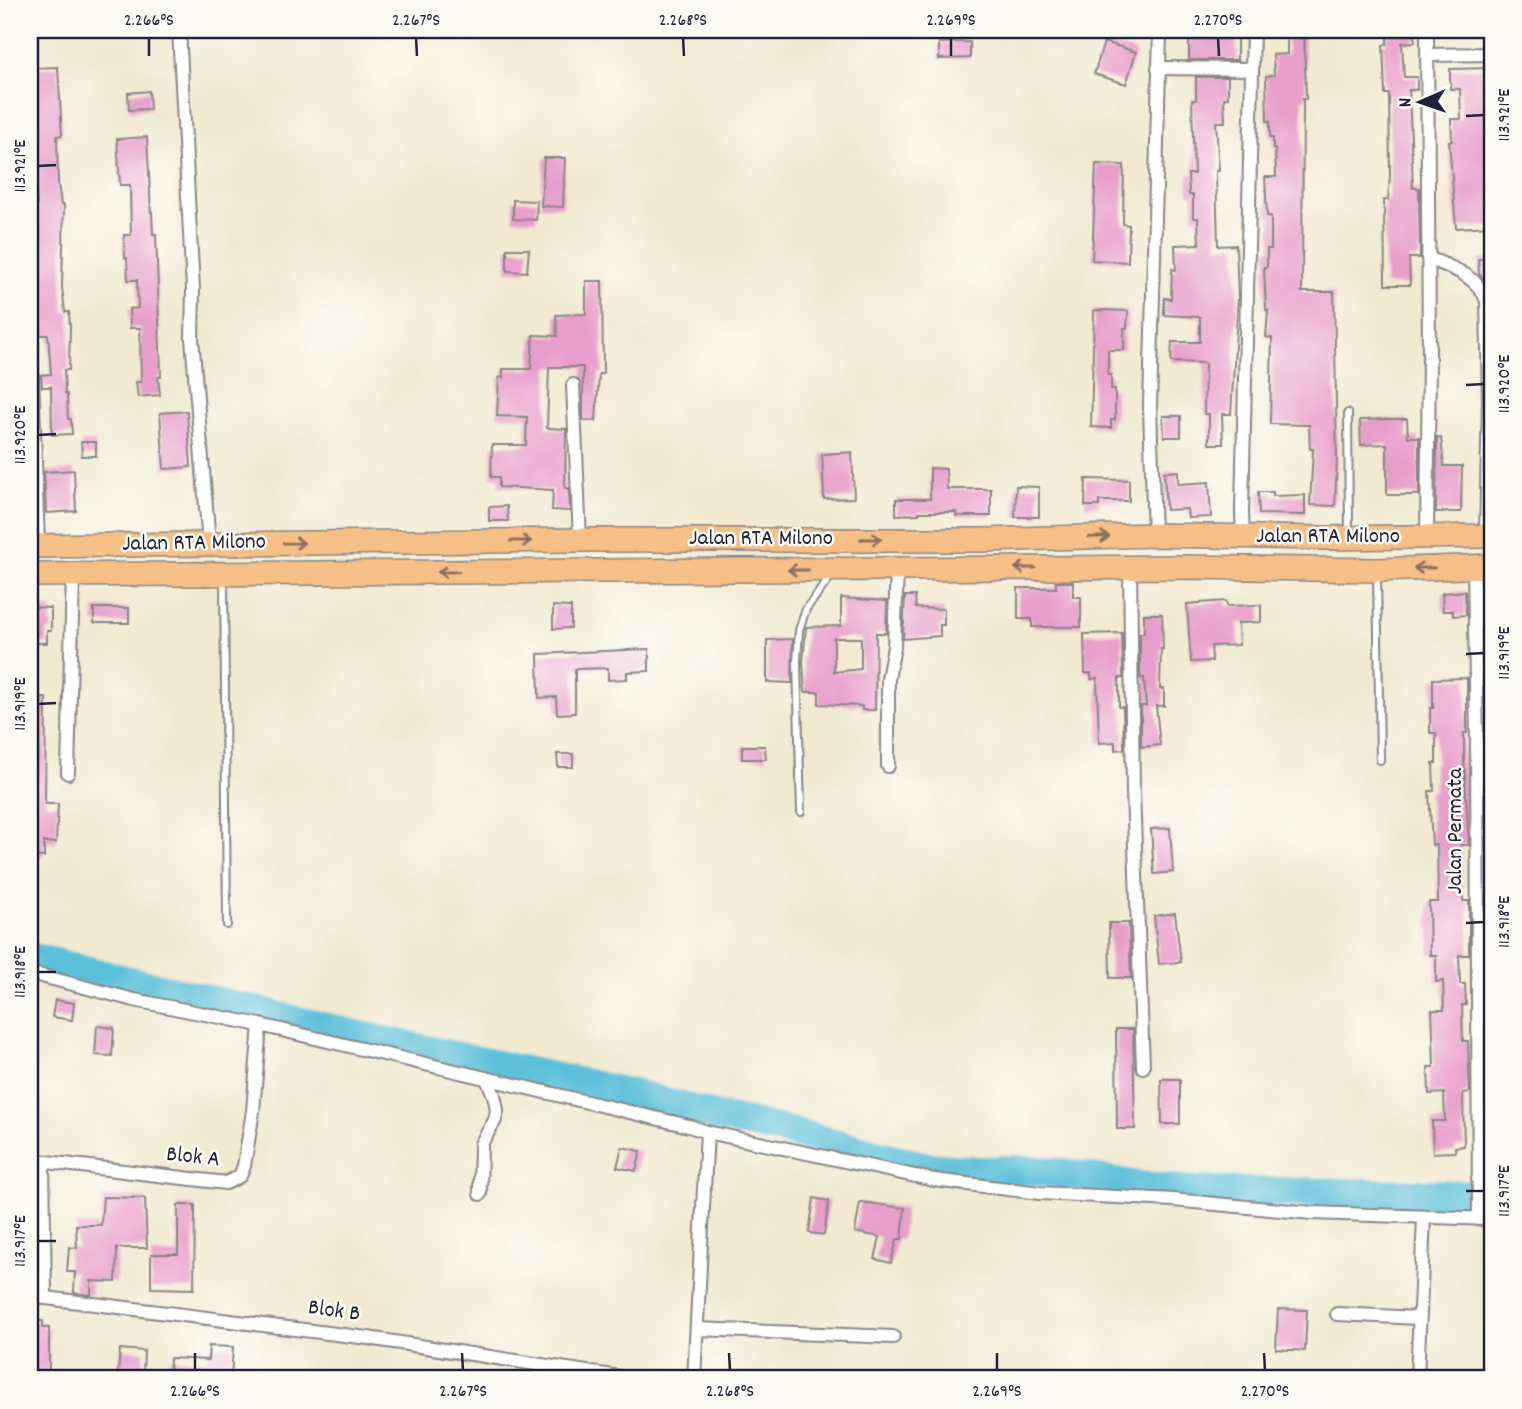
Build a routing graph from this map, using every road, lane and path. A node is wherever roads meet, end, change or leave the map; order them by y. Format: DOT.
graph roads {
  1 [pos="179,30"];
  2 [pos="1160,30"];
  3 [pos="1253,30"];
  4 [pos="1427,30"];
  5 [pos="1492,54"];
  6 [pos="1428,55"];
  7 [pos="1158,68"];
  8 [pos="1252,69"];
  9 [pos="1428,258"];
  10 [pos="30,317"];
  11 [pos="573,385"];
  12 [pos="1348,413"];
  13 [pos="1154,536"];
  14 [pos="1489,536"];
  15 [pos="1184,537"];
  16 [pos="1243,537"];
  17 [pos="1349,538"];
  18 [pos="1427,538"];
  19 [pos="580,540"];
  20 [pos="209,544"];
  21 [pos="120,545"];
  22 [pos="34,546"];
  23 [pos="836,554"];
  24 [pos="1185,567"];
  25 [pos="1483,567"];
  26 [pos="1130,568"];
  27 [pos="897,569"];
  28 [pos="1377,570"];
  29 [pos="224,574"];
  30 [pos="30,575"];
  31 [pos="74,575"];
  32 [pos="121,575"];
  33 [pos="1380,760"];
  34 [pos="888,766"];
  35 [pos="68,774"];
  36 [pos="801,812"];
  37 [pos="227,925"];
  38 [pos="30,973"];
  39 [pos="260,1026"];
  40 [pos="1143,1067"];
  41 [pos="487,1079"];
  42 [pos="707,1132"];
  43 [pos="30,1160"];
  44 [pos="43,1162"];
  45 [pos="1492,1179"];
  46 [pos="1478,1182"];
  47 [pos="480,1194"];
  48 [pos="1424,1217"];
  49 [pos="1485,1219"];
  50 [pos="30,1296"];
  51 [pos="45,1298"];
  52 [pos="1337,1314"];
  53 [pos="1419,1318"];
  54 [pos="697,1329"];
  55 [pos="893,1337"];
  56 [pos="632,1379"];
  57 [pos="694,1379"];
  58 [pos="1417,1379"];
  1 -- 20 [label="street"];
  2 -- 7 [label="street"];
  3 -- 8 [label="street"];
  4 -- 6 [label="street"];
  5 -- 6 [label="street"];
  6 -- 9 [label="street"];
  7 -- 8 [label="street"];
  7 -- 13 [label="street"];
  8 -- 16 [label="street"];
  9 -- 14 [label="street"];
  9 -- 18 [label="street"];
  10 -- 22 [label="street"];
  11 -- 19 [label="street"];
  12 -- 17 [label="lane"];
  13 -- 15 [label="highway, Jalan RTA Milono"];
  23 -- 13 [label="highway, Jalan RTA Milono, one-way"];
  14 -- 18 [label="highway, Jalan RTA Milono"];
  15 -- 16 [label="highway, Jalan RTA Milono"];
  15 -- 24 [label="highway"];
  16 -- 17 [label="highway, Jalan RTA Milono"];
  17 -- 18 [label="highway, Jalan RTA Milono"];
  20 -- 19 [label="highway, Jalan RTA Milono, one-way"];
  19 -- 23 [label="highway, Jalan RTA Milono"];
  20 -- 21 [label="highway, Jalan RTA Milono"];
  21 -- 22 [label="highway, Jalan RTA Milono"];
  21 -- 32 [label="highway"];
  23 -- 27 [label="highway, Jalan RTA Milono"];
  23 -- 29 [label="highway, Jalan RTA Milono, one-way"];
  23 -- 36 [label="lane"];
  24 -- 26 [label="highway, Jalan RTA Milono"];
  24 -- 28 [label="highway, Jalan RTA Milono"];
  25 -- 28 [label="highway, Jalan RTA Milono, one-way"];
  25 -- 46 [label="street, Jalan Permata"];
  26 -- 27 [label="highway, Jalan RTA Milono, one-way"];
  26 -- 40 [label="street"];
  27 -- 34 [label="street"];
  28 -- 33 [label="lane"];
  29 -- 32 [label="highway, Jalan RTA Milono"];
  29 -- 37 [label="lane"];
  30 -- 31 [label="highway, Jalan RTA Milono"];
  31 -- 32 [label="highway, Jalan RTA Milono"];
  31 -- 35 [label="street"];
  38 -- 39 [label="street"];
  39 -- 41 [label="street"];
  39 -- 44 [label="street, Blok A"];
  41 -- 42 [label="street"];
  41 -- 47 [label="street"];
  42 -- 48 [label="street"];
  42 -- 54 [label="street"];
  43 -- 44 [label="street, Blok A"];
  44 -- 51 [label="street"];
  45 -- 46 [label="street"];
  46 -- 49 [label="street, Jalan Permata"];
  48 -- 49 [label="street"];
  48 -- 53 [label="street"];
  50 -- 51 [label="street, Blok B"];
  51 -- 56 [label="street, Blok B"];
  52 -- 53 [label="street"];
  53 -- 58 [label="street"];
  54 -- 55 [label="street"];
  54 -- 57 [label="street"];
}
